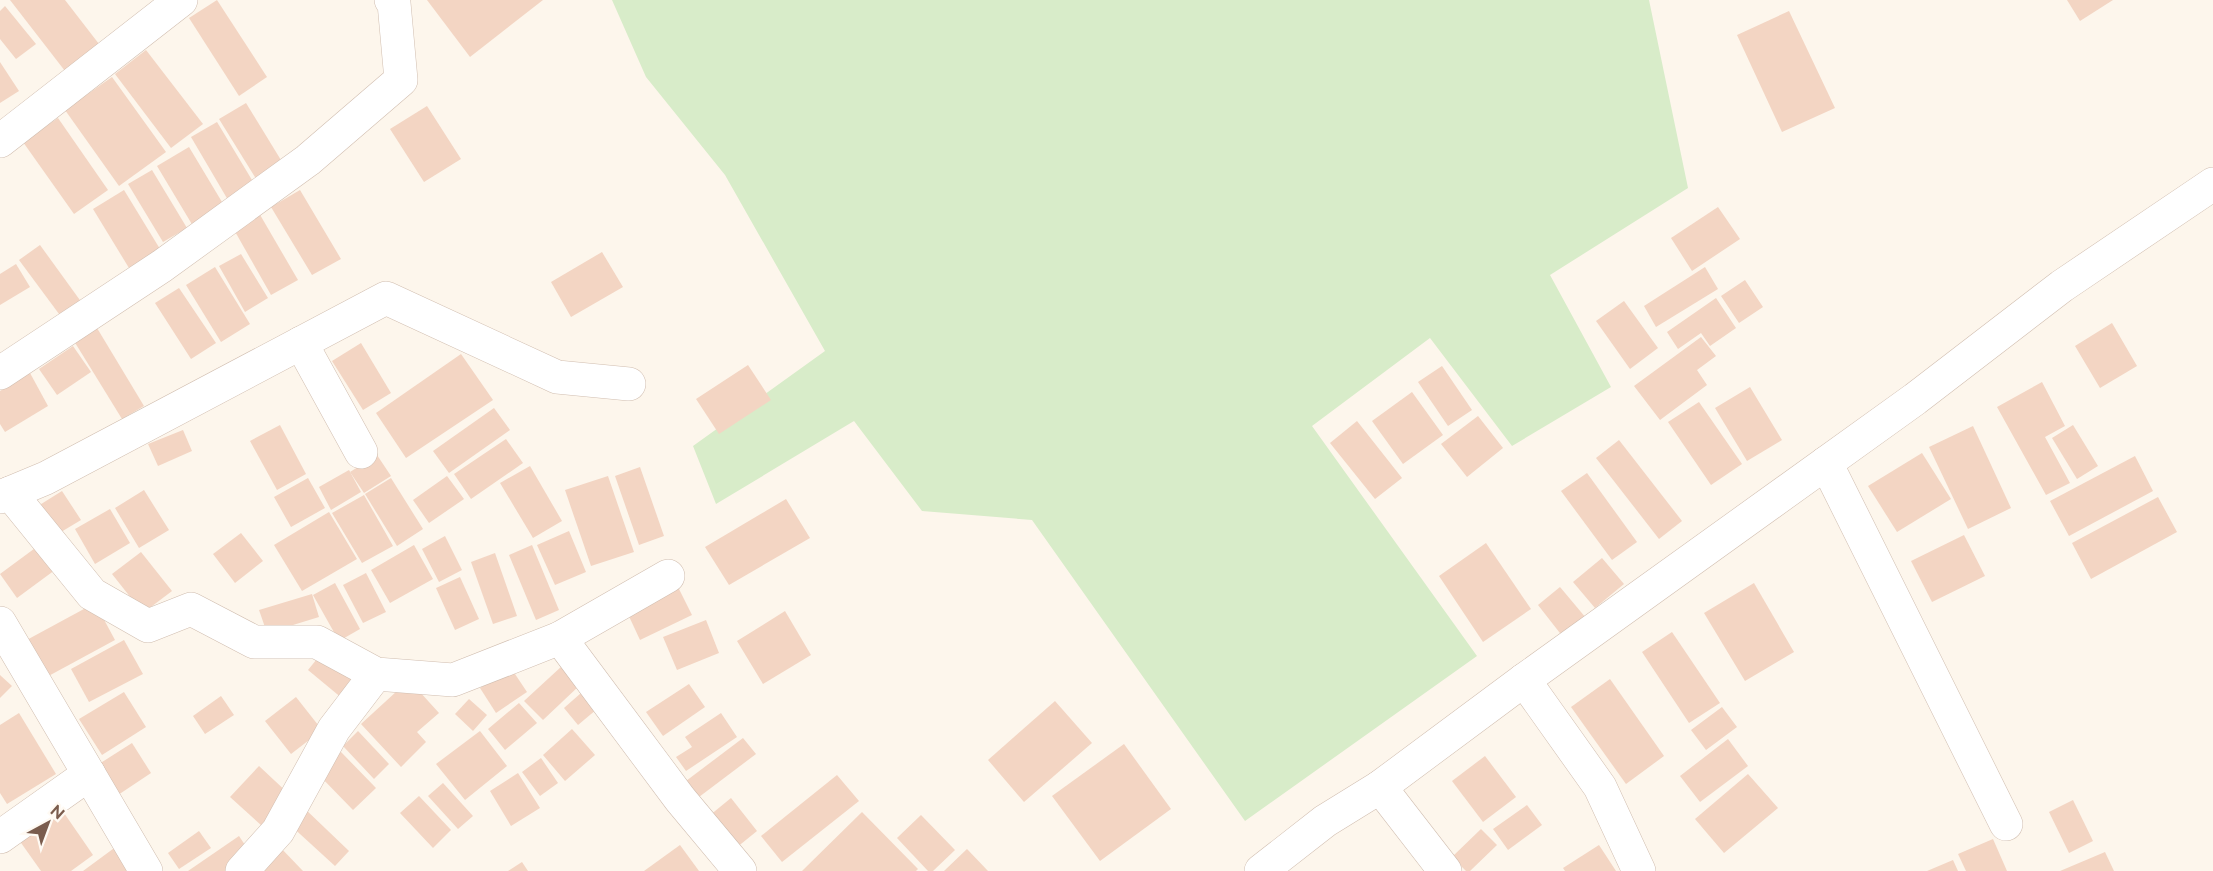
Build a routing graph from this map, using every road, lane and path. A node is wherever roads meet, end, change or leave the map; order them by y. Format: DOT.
graph roads {
  1 [pos="181,0"];
  2 [pos="391,0"];
  3 [pos="0,141"];
  4 [pos="2213,184"];
  5 [pos="301,343"];
  6 [pos="0,373"];
  7 [pos="629,384"];
  8 [pos="361,452"];
  9 [pos="1826,463"];
  10 [pos="5,495"];
  11 [pos="668,576"];
  12 [pos="0,623"];
  13 [pos="560,638"];
  14 [pos="376,674"];
  15 [pos="1524,680"];
  16 [pos="89,774"];
  17 [pos="1380,787"];
  18 [pos="2006,824"];
  19 [pos="0,837"];
  20 [pos="146,871"];
  21 [pos="242,871"];
  22 [pos="740,871"];
  23 [pos="1261,871"];
  24 [pos="1445,871"];
  25 [pos="1639,871"];
  1 -- 3 [label="street"];
  2 -- 6 [label="street"];
  4 -- 9 [label="street"];
  5 -- 7 [label="street"];
  5 -- 8 [label="street"];
  5 -- 10 [label="street"];
  9 -- 15 [label="street"];
  9 -- 18 [label="street"];
  10 -- 14 [label="street"];
  11 -- 13 [label="street"];
  12 -- 16 [label="street"];
  13 -- 14 [label="street"];
  13 -- 22 [label="street"];
  14 -- 21 [label="street"];
  15 -- 17 [label="street"];
  15 -- 25 [label="street"];
  16 -- 19 [label="street"];
  16 -- 20 [label="street"];
  17 -- 23 [label="street"];
  17 -- 24 [label="street"];
}
